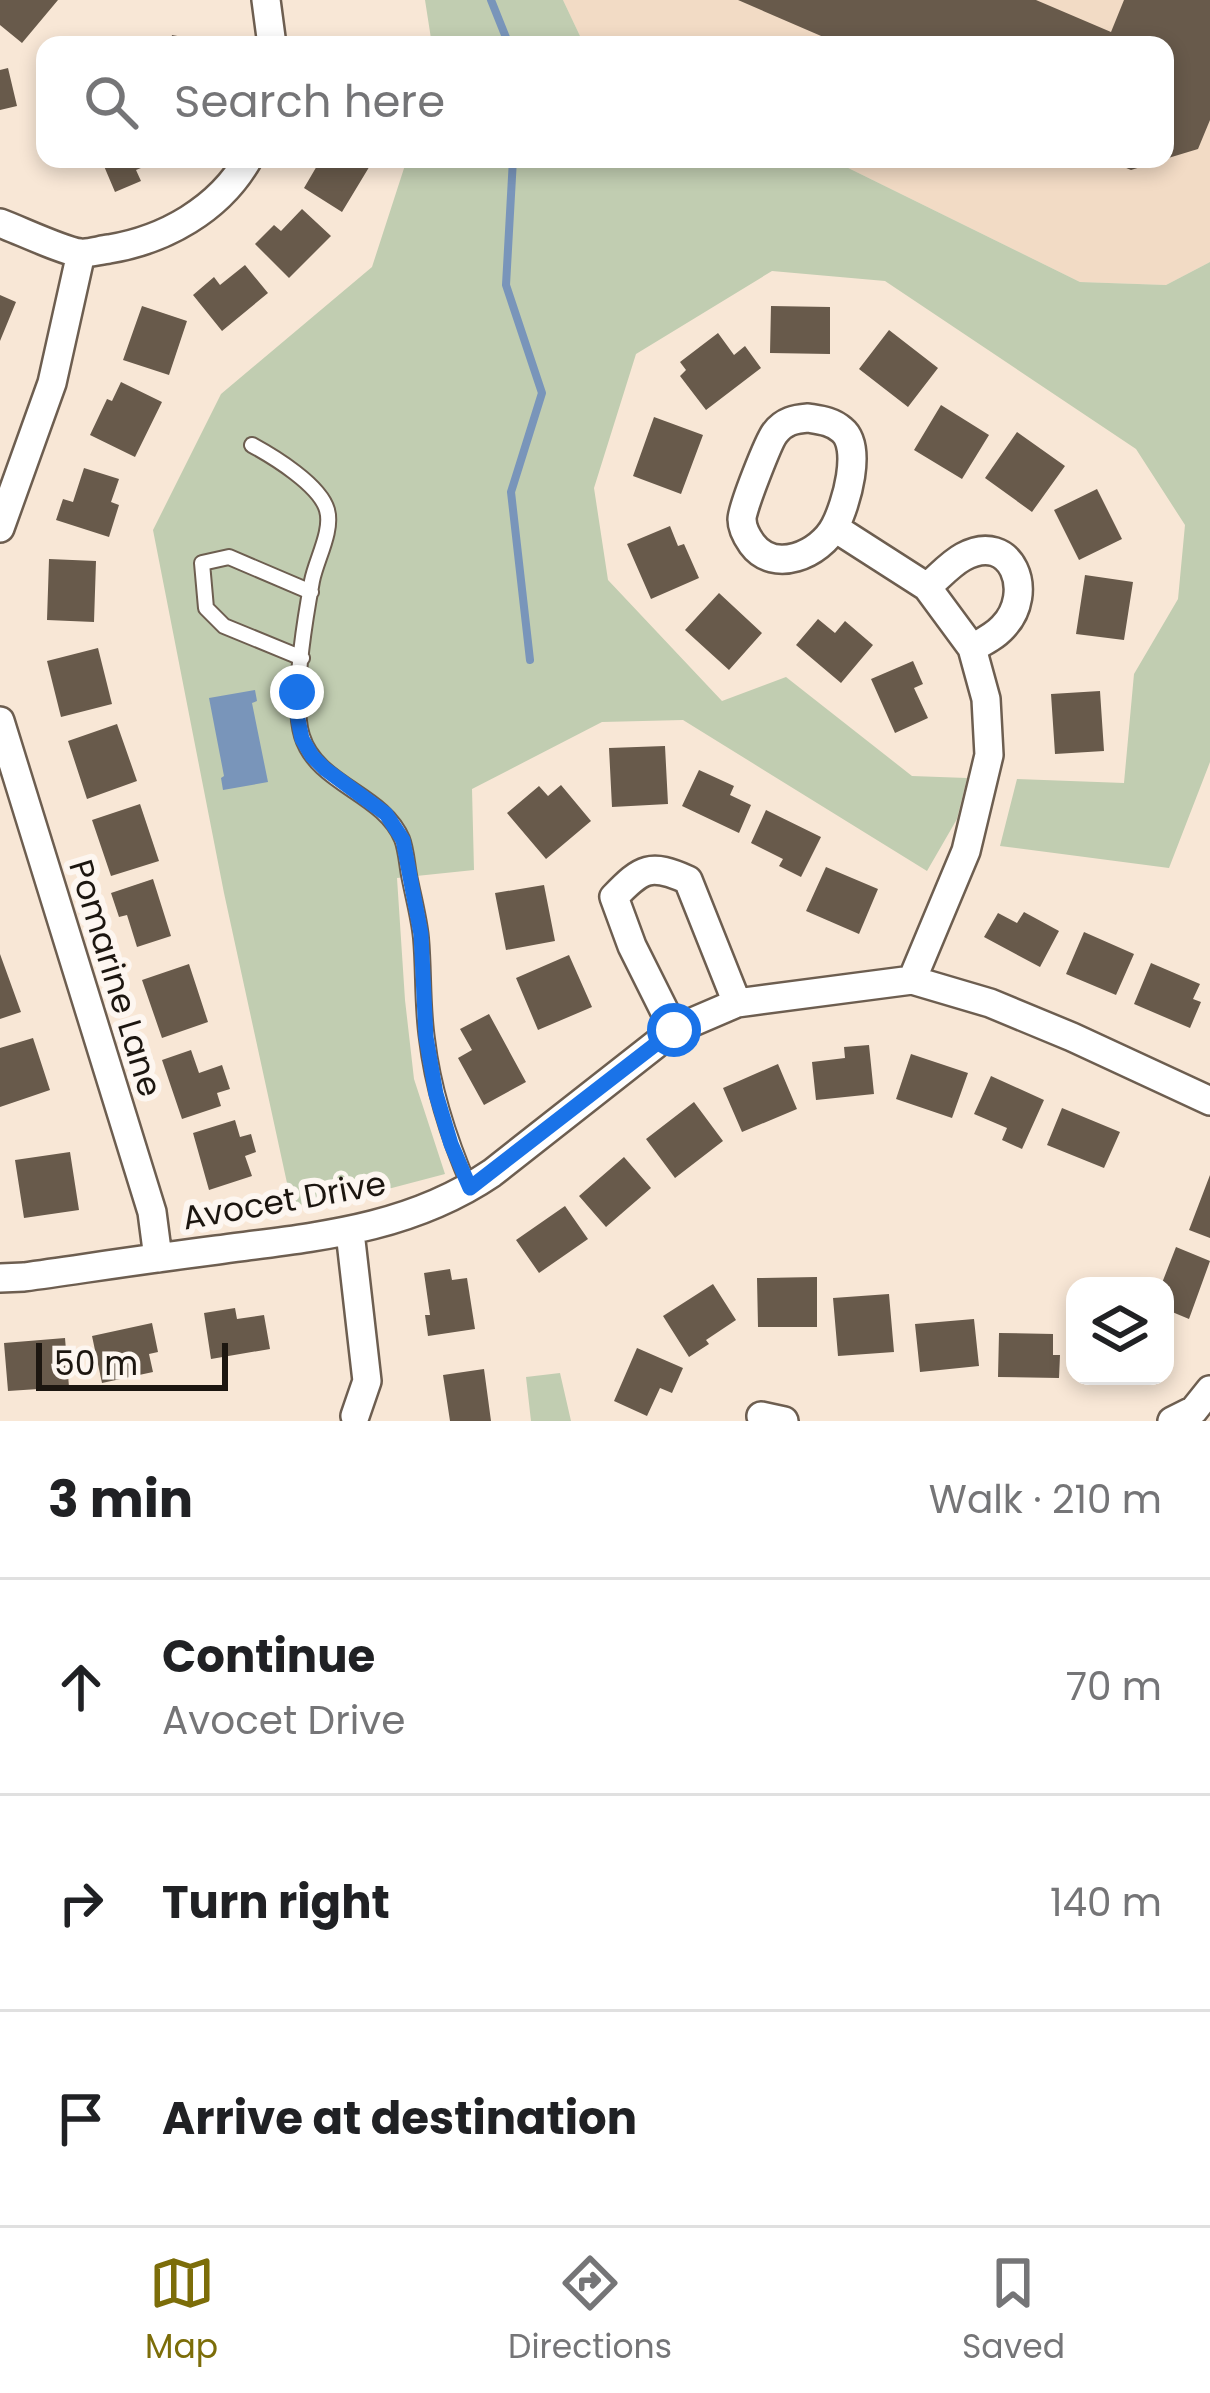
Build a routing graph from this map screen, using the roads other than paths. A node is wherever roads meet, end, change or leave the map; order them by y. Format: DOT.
graph roads {
  1 [pos="266,0"];
  2 [pos="271,36"];
  3 [pos="241,168"];
  4 [pos="0,223"];
  5 [pos="81,254"];
  6 [pos="252,445"];
  7 [pos="0,528"];
  8 [pos="835,528"];
  9 [pos="927,587"];
  10 [pos="310,592"];
  11 [pos="972,649"];
  12 [pos="302,658"];
  13 [pos="0,721"];
  14 [pos="8,779"];
  15 [pos="912,980"];
  16 [pos="737,1003"];
  17 [pos="674,1030"];
  18 [pos="1210,1101"];
  19 [pos="470,1188"];
  20 [pos="350,1232"];
  21 [pos="158,1258"];
  22 [pos="0,1278"];
  23 [pos="1210,1390"];
  24 [pos="355,1416"];
  25 [pos="1172,1421"];
  1 -- 2 [label="street"];
  3 -- 5 [label="street"];
  4 -- 5 [label="street"];
  5 -- 7 [label="street"];
  6 -- 10 [label="lane"];
  8 -- 8 [label="street"];
  8 -- 9 [label="street"];
  9 -- 11 [label="street"];
  9 -- 11 [label="street"];
  10 -- 12 [label="lane"];
  10 -- 12 [label="lane"];
  11 -- 15 [label="street"];
  12 -- 19 [label="lane"];
  13 -- 14 [label="street, Pomarine Lane"];
  14 -- 21 [label="street, Pomarine Lane"];
  15 -- 16 [label="street, Avocet Drive"];
  15 -- 18 [label="street, Avocet Drive"];
  16 -- 17 [label="street, Avocet Drive"];
  16 -- 17 [label="street"];
  17 -- 19 [label="street, Avocet Drive"];
  19 -- 20 [label="street, Avocet Drive"];
  20 -- 21 [label="street, Avocet Drive"];
  20 -- 24 [label="street"];
  21 -- 22 [label="street, Avocet Drive"];
  23 -- 25 [label="street"];
}
